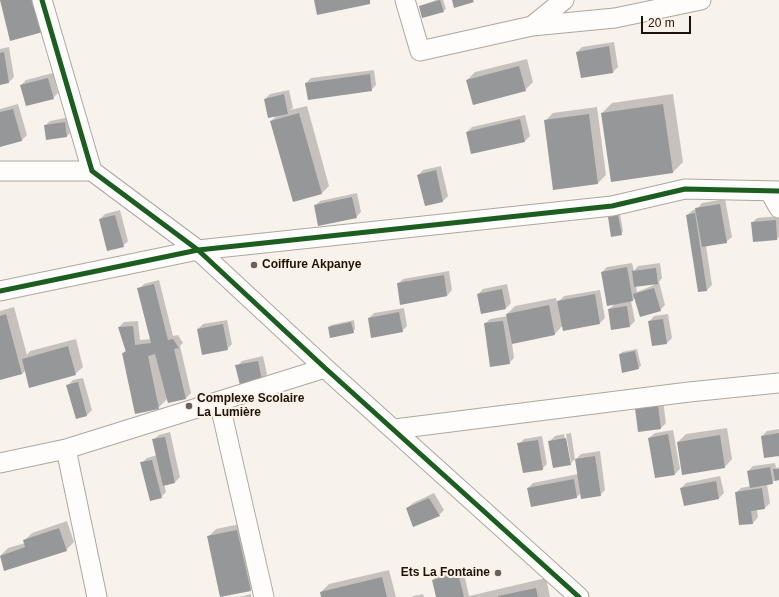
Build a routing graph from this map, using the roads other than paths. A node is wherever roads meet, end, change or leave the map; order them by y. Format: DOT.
graph roads {
  1 [pos="42,0"];
  2 [pos="405,0"];
  3 [pos="564,0"];
  4 [pos="701,0"];
  5 [pos="532,26"];
  6 [pos="0,171"];
  7 [pos="92,171"];
  8 [pos="776,197"];
  9 [pos="198,250"];
  10 [pos="0,291"];
  11 [pos="325,368"];
  12 [pos="779,383"];
  13 [pos="219,401"];
  14 [pos="395,429"];
  15 [pos="66,449"];
  16 [pos="0,463"];
  17 [pos="97,597"];
  18 [pos="264,597"];
  19 [pos="579,597"];
  1 -- 7 [label="street"];
  2 -- 5 [label="street"];
  3 -- 5 [label="street"];
  4 -- 5 [label="street"];
  6 -- 7 [label="street"];
  7 -- 9 [label="street"];
  8 -- 9 [label="street"];
  9 -- 10 [label="street"];
  9 -- 11 [label="street"];
  11 -- 13 [label="street"];
  11 -- 14 [label="street"];
  12 -- 14 [label="street"];
  13 -- 15 [label="street"];
  13 -- 18 [label="street"];
  14 -- 19 [label="street"];
  15 -- 16 [label="street"];
  15 -- 17 [label="street"];
}
